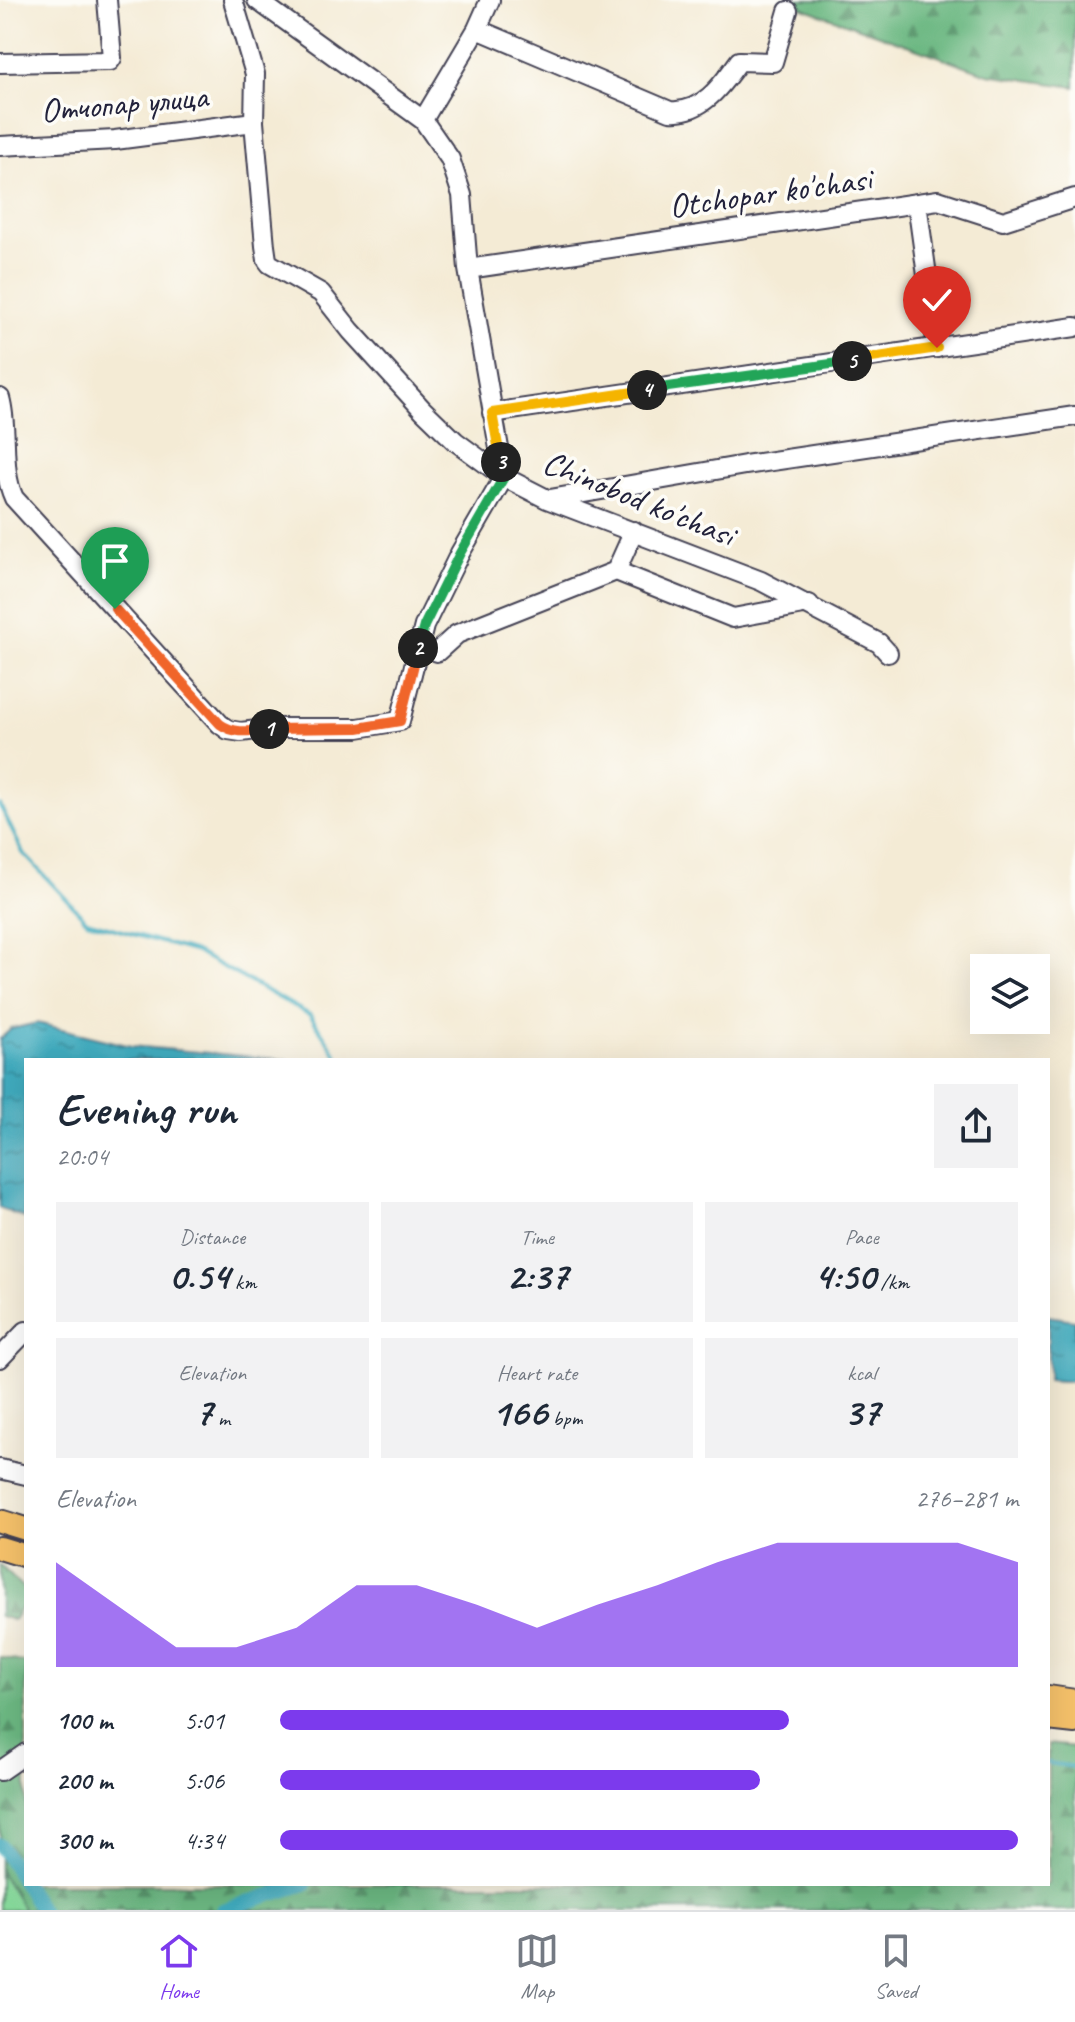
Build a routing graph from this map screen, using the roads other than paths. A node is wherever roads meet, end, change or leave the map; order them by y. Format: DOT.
graph roads {
  1 [pos="107,0"];
  2 [pos="233,0"];
  3 [pos="257,0"];
  4 [pos="490,0"];
  5 [pos="788,11"];
  6 [pos="477,29"];
  7 [pos="0,63"];
  8 [pos="423,120"];
  9 [pos="254,122"];
  10 [pos="0,146"];
  11 [pos="1075,198"];
  12 [pos="917,203"];
  13 [pos="468,269"];
  14 [pos="1075,327"];
  15 [pos="937,348"];
  16 [pos="0,398"];
  17 [pos="492,413"];
  18 [pos="1075,416"];
  19 [pos="504,477"];
  20 [pos="547,499"];
  21 [pos="634,531"];
  22 [pos="616,571"];
  23 [pos="809,604"];
  24 [pos="437,652"];
  25 [pos="888,653"];
  26 [pos="24,1333"];
  27 [pos="0,1358"];
  28 [pos="0,1469"];
  29 [pos="24,1475"];
  30 [pos="0,1521"];
  31 [pos="24,1528"];
  32 [pos="0,1548"];
  33 [pos="24,1555"];
  34 [pos="1050,1697"];
  35 [pos="1075,1701"];
  36 [pos="1050,1719"];
  37 [pos="1075,1722"];
  38 [pos="24,1754"];
  39 [pos="0,1771"];
  1 -- 7 [label="street"];
  2 -- 9 [label="street, Chinobod ko'chasi"];
  3 -- 8 [label="street"];
  4 -- 6 [label="street"];
  5 -- 6 [label="street"];
  6 -- 8 [label="street"];
  8 -- 13 [label="street"];
  9 -- 10 [label="street, Отчопар улица"];
  9 -- 19 [label="street, Chinobod ko'chasi"];
  11 -- 12 [label="street, Otchopar ko'chasi"];
  12 -- 13 [label="street, Otchopar ko'chasi"];
  12 -- 15 [label="street"];
  13 -- 17 [label="street"];
  14 -- 15 [label="street"];
  15 -- 17 [label="street"];
  16 -- 19 [label="street"];
  17 -- 19 [label="street"];
  18 -- 20 [label="street"];
  19 -- 20 [label="street, Chinobod ko'chasi"];
  20 -- 21 [label="street, Chinobod ko'chasi"];
  21 -- 22 [label="street"];
  21 -- 23 [label="street, Chinobod ko'chasi"];
  22 -- 23 [label="street"];
  22 -- 24 [label="street"];
  23 -- 25 [label="street, Chinobod ko'chasi"];
  26 -- 27 [label="street"];
  28 -- 29 [label="street"];
  30 -- 31 [label="main road"];
  32 -- 33 [label="main road"];
  34 -- 35 [label="main road"];
  36 -- 37 [label="main road"];
  38 -- 39 [label="street"];
}
